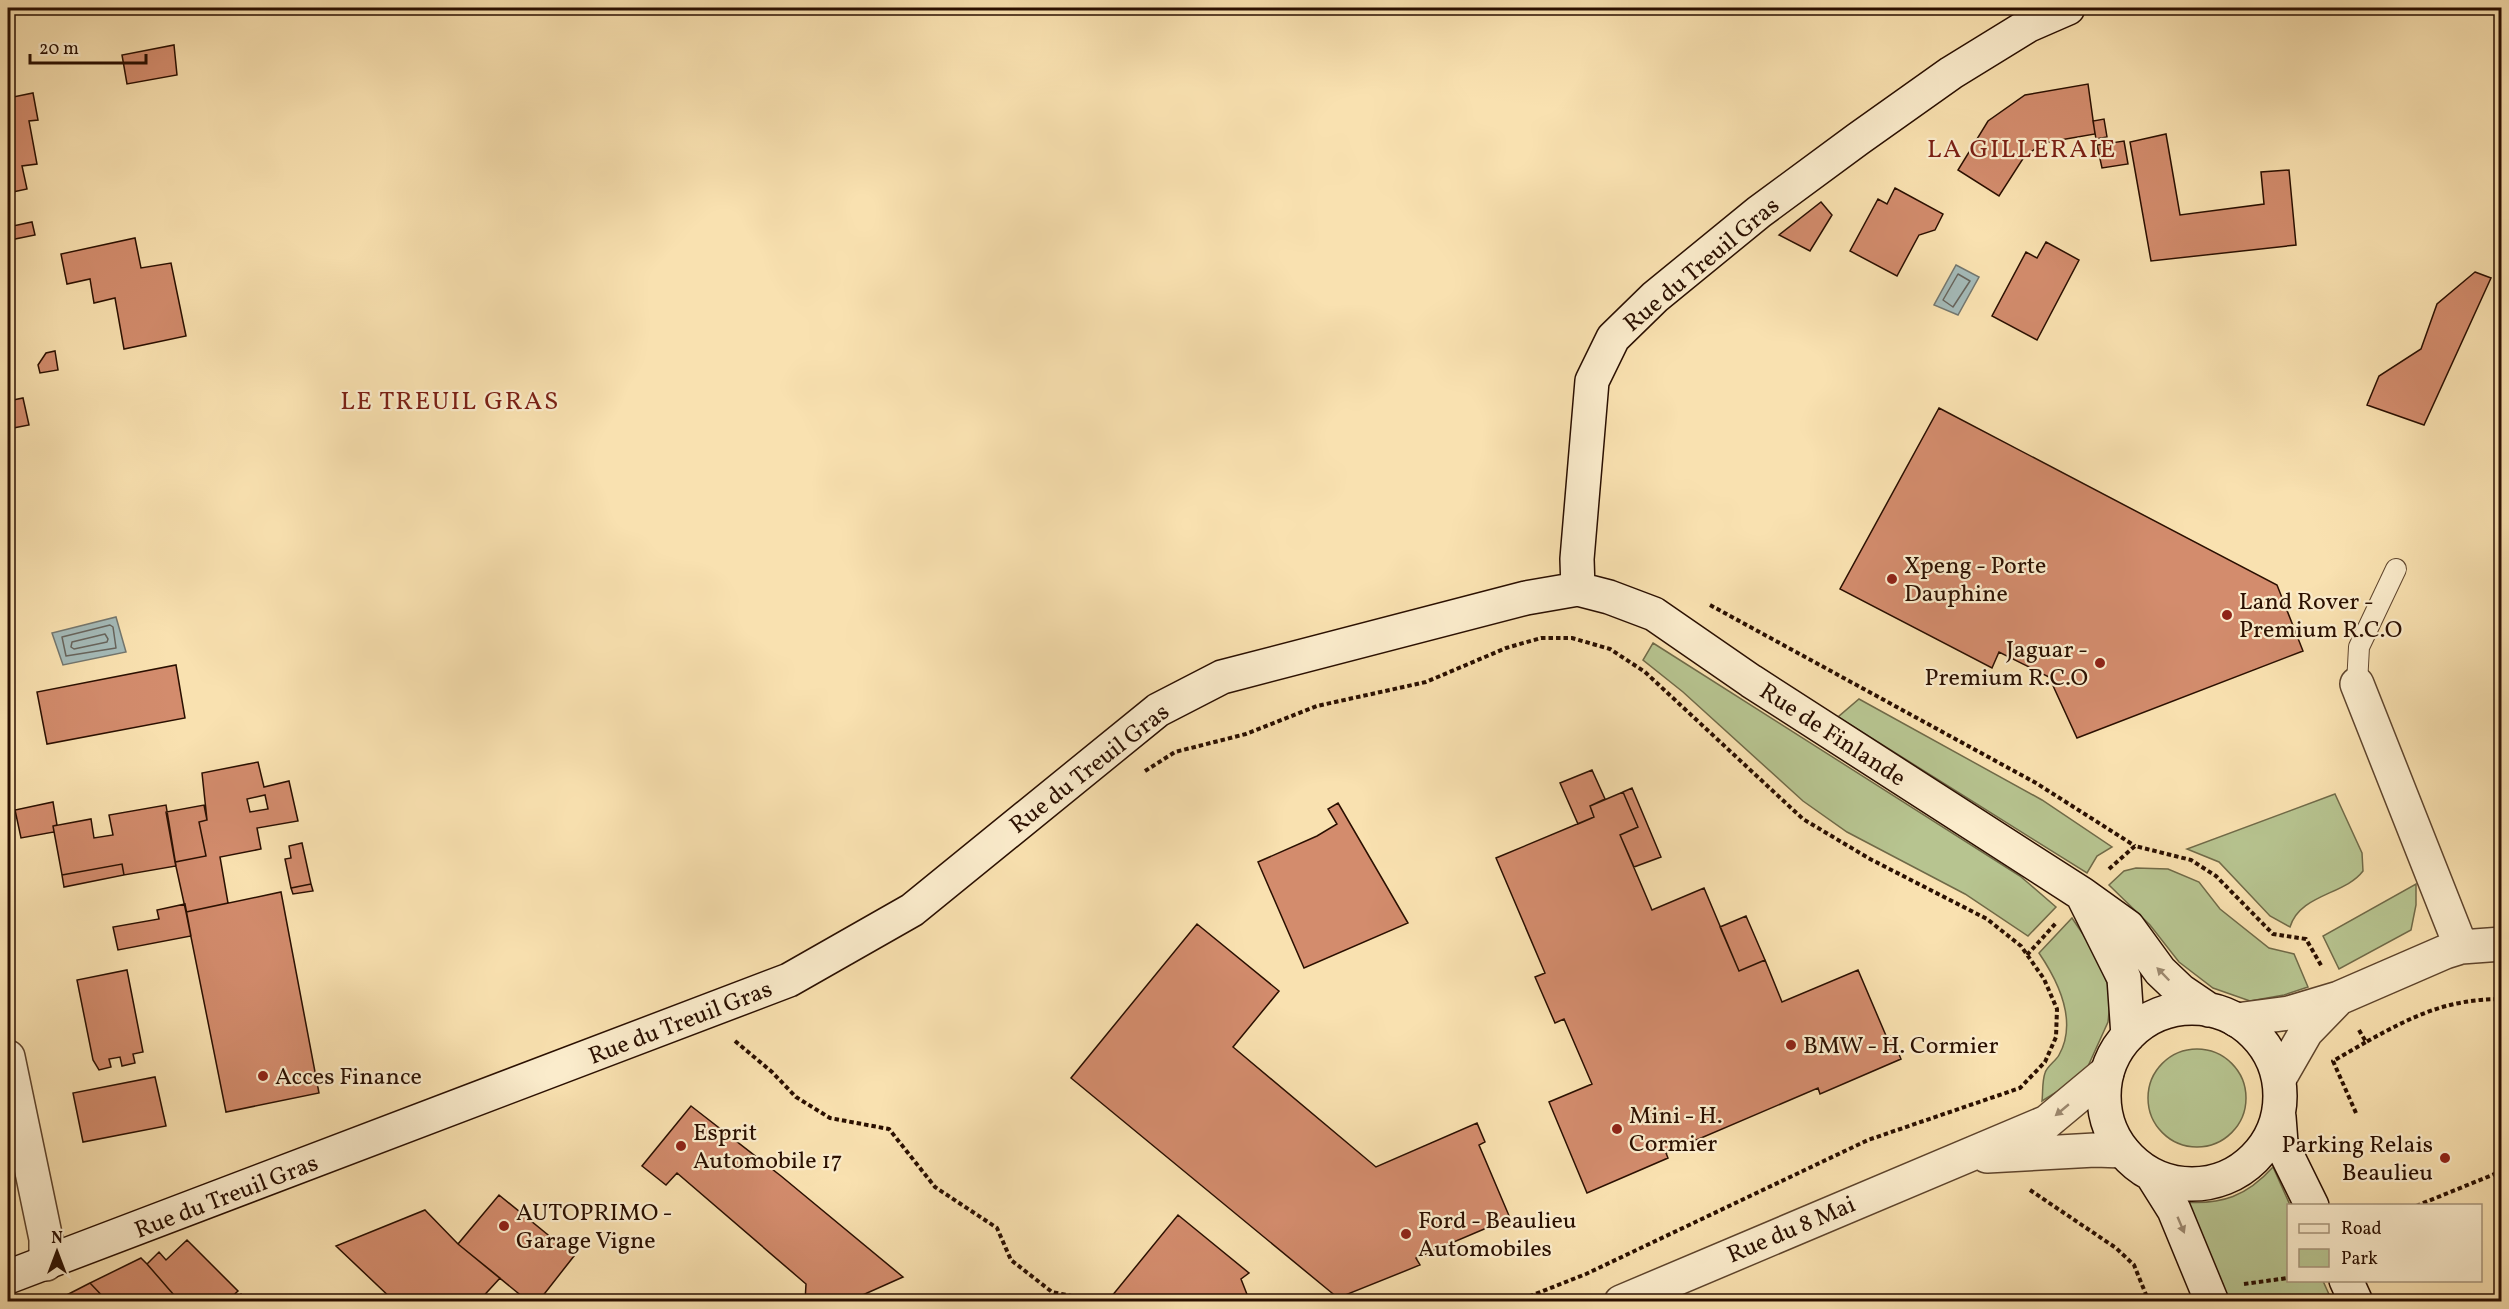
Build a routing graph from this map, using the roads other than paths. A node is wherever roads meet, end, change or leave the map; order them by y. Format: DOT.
graph roads {
  1 [pos="2068,8"];
  2 [pos="2396,569"];
  3 [pos="1578,590"];
  4 [pos="2357,684"];
  5 [pos="2082,894"];
  6 [pos="2502,945"];
  7 [pos="2461,947"];
  8 [pos="2338,998"];
  9 [pos="2223,1015"];
  10 [pos="2128,1036"];
  11 [pos="8,1057"];
  12 [pos="2107,1072"];
  13 [pos="2279,1079"];
  14 [pos="2279,1117"];
  15 [pos="2123,1151"];
  16 [pos="1961,1157"];
  17 [pos="2152,1175"];
  18 [pos="2311,1204"];
  19 [pos="46,1264"];
  20 [pos="8,1277"];
  21 [pos="2346,1282"];
  22 [pos="1621,1302"];
  23 [pos="2212,1302"];
  24 [pos="2356,1302"];
  1 -- 3 [label="street, Rue du Treuil Gras"];
  2 -- 4 [label="lane"];
  3 -- 5 [label="street, Rue de Finlande"];
  3 -- 19 [label="street, Rue du Treuil Gras"];
  4 -- 7 [label="street"];
  9 -- 5 [label="street, Rue de Finlande, one-way"];
  5 -- 10 [label="street"];
  6 -- 7 [label="street"];
  7 -- 8 [label="street"];
  8 -- 9 [label="street"];
  8 -- 13 [label="street"];
  9 -- 10 [label="street"];
  9 -- 13 [label="street"];
  10 -- 12 [label="street"];
  11 -- 19 [label="street"];
  12 -- 15 [label="street"];
  12 -- 16 [label="street, Rue du 8 Mai, one-way"];
  13 -- 14 [label="street"];
  14 -- 17 [label="street"];
  14 -- 18 [label="street"];
  15 -- 16 [label="street"];
  15 -- 17 [label="street"];
  16 -- 22 [label="street, Rue du 8 Mai"];
  17 -- 23 [label="street, one-way"];
  19 -- 20 [label="street, Rue du Treuil Gras"];
  21 -- 24 [label="street"];
}
